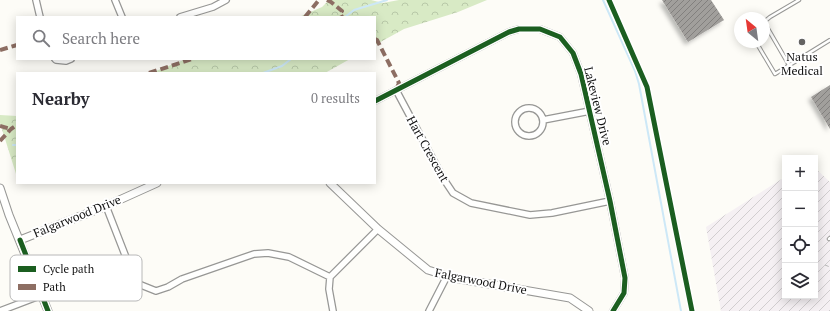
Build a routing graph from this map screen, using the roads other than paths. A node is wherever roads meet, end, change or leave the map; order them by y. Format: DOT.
graph roads {
  1 [pos="36,0"];
  2 [pos="115,0"];
  3 [pos="224,0"];
  4 [pos="798,0"];
  5 [pos="40,16"];
  6 [pos="122,16"];
  7 [pos="183,16"];
  8 [pos="770,17"];
  9 [pos="770,32"];
  10 [pos="830,40"];
  11 [pos="760,48"];
  12 [pos="56,60"];
  13 [pos="68,60"];
  14 [pos="789,65"];
  15 [pos="396,90"];
  16 [pos="376,100"];
  17 [pos="590,111"];
  18 [pos="543,120"];
  19 [pos="155,184"];
  20 [pos="331,184"];
  21 [pos="0,188"];
  22 [pos="610,201"];
  23 [pos="106,206"];
  24 [pos="378,229"];
  25 [pos="20,240"];
  26 [pos="26,255"];
  27 [pos="125,255"];
  28 [pos="447,276"];
  29 [pos="330,277"];
  30 [pos="142,285"];
  31 [pos="26,301"];
  32 [pos="44,301"];
  33 [pos="0,311"];
  34 [pos="48,311"];
  35 [pos="333,311"];
  36 [pos="429,311"];
  37 [pos="589,311"];
  38 [pos="613,311"];
  1 -- 5 [label="street"];
  2 -- 6 [label="street"];
  3 -- 7 [label="street"];
  4 -- 8 [label="lane"];
  9 -- 14 [label="lane"];
  10 -- 14 [label="lane"];
  11 -- 14 [label="lane"];
  12 -- 13 [label="street"];
  15 -- 16 [label="street, Lakeview Drive"];
  15 -- 17 [label="street, Lakeview Drive"];
  15 -- 22 [label="street, Hart Crescent"];
  17 -- 18 [label="street"];
  17 -- 22 [label="street, Lakeview Drive"];
  18 -- 18 [label="street"];
  19 -- 23 [label="street, Falgarwood Drive"];
  20 -- 24 [label="street, Falgarwood Drive"];
  21 -- 25 [label="street"];
  22 -- 38 [label="street, Lakeview Drive"];
  23 -- 25 [label="street, Falgarwood Drive"];
  23 -- 27 [label="street"];
  24 -- 28 [label="street, Falgarwood Drive"];
  24 -- 29 [label="street"];
  25 -- 26 [label="street"];
  28 -- 36 [label="street"];
  28 -- 37 [label="street, Falgarwood Drive"];
  29 -- 30 [label="street"];
  29 -- 35 [label="street"];
  31 -- 33 [label="street"];
  32 -- 34 [label="street"];
}
